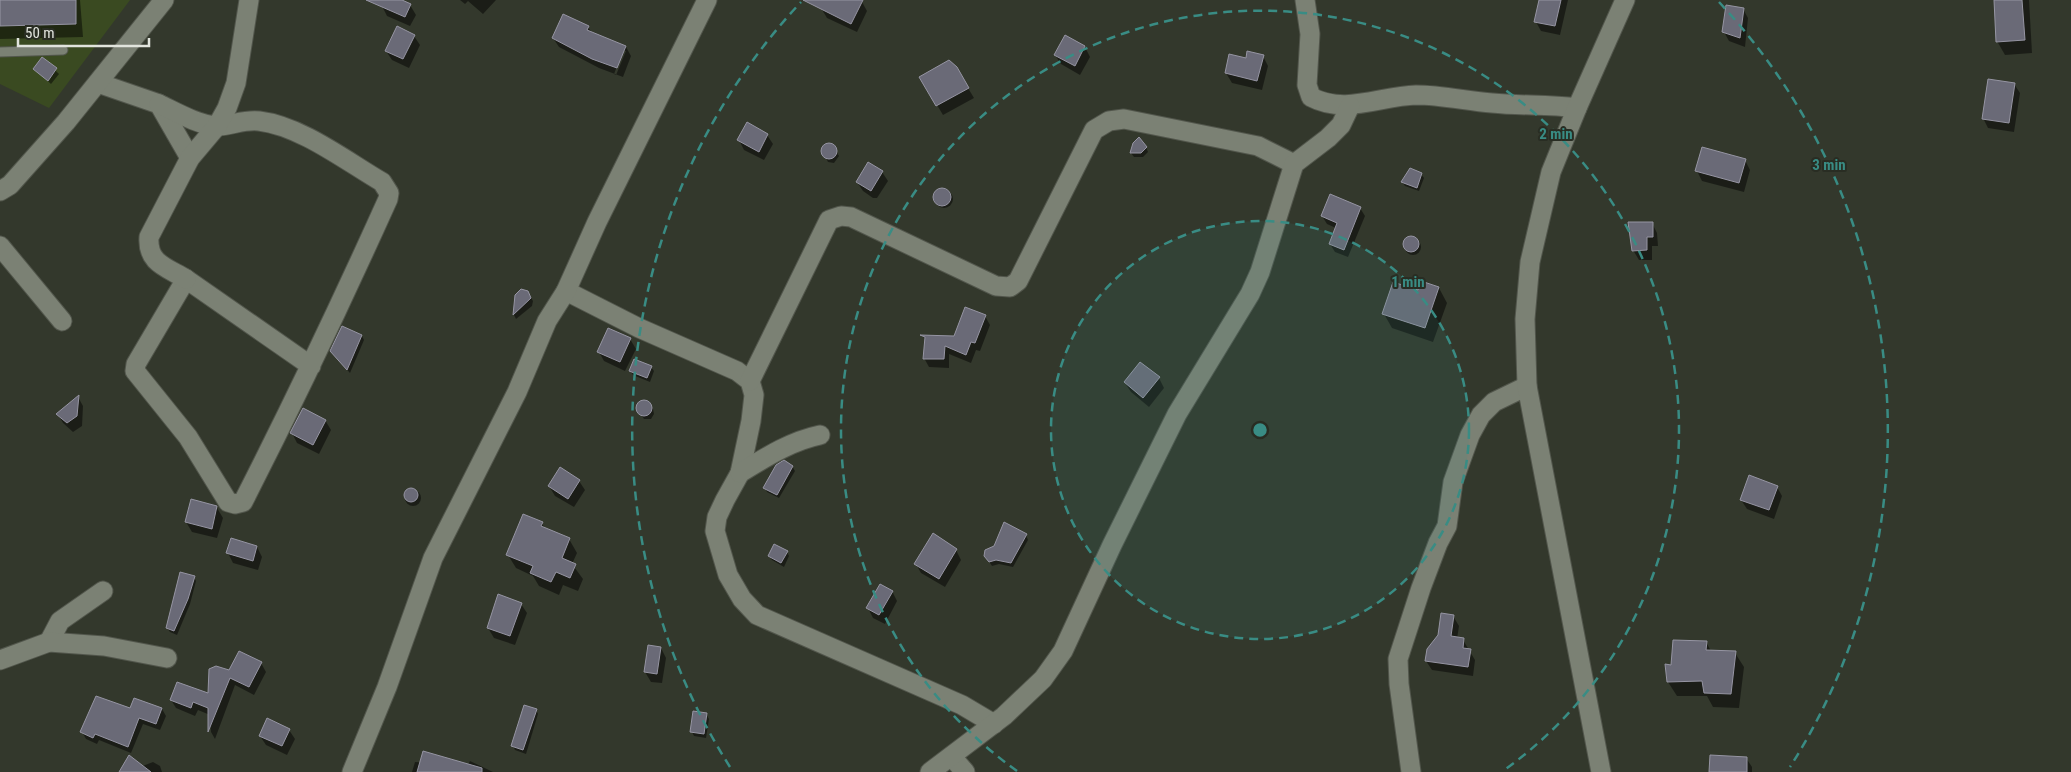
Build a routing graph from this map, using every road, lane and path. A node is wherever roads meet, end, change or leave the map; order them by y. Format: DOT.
graph roads {
  1 [pos="164,0"];
  2 [pos="249,0"];
  3 [pos="707,0"];
  4 [pos="1305,0"];
  5 [pos="1625,0"];
  6 [pos="63,50"];
  7 [pos="0,52"];
  8 [pos="98,83"];
  9 [pos="159,104"];
  10 [pos="1350,106"];
  11 [pos="1577,108"];
  12 [pos="217,126"];
  13 [pos="190,158"];
  14 [pos="1294,164"];
  15 [pos="0,191"];
  16 [pos="0,246"];
  17 [pos="186,279"];
  18 [pos="566,291"];
  19 [pos="62,321"];
  20 [pos="311,366"];
  21 [pos="750,381"];
  22 [pos="1527,386"];
  23 [pos="820,435"];
  24 [pos="740,473"];
  25 [pos="104,590"];
  26 [pos="50,642"];
  27 [pos="167,658"];
  28 [pos="0,660"];
  29 [pos="994,724"];
  30 [pos="952,757"];
  31 [pos="352,772"];
  32 [pos="930,772"];
  33 [pos="965,772"];
  34 [pos="1411,772"];
  35 [pos="1601,772"];
  1 -- 8 [label="street"];
  2 -- 12 [label="street"];
  3 -- 18 [label="street"];
  4 -- 10 [label="street"];
  5 -- 11 [label="street"];
  6 -- 7 [label="lane"];
  8 -- 9 [label="street"];
  8 -- 15 [label="street"];
  9 -- 12 [label="street"];
  9 -- 13 [label="street"];
  10 -- 11 [label="street"];
  10 -- 14 [label="street"];
  11 -- 22 [label="street"];
  12 -- 13 [label="street"];
  12 -- 20 [label="street"];
  13 -- 17 [label="street"];
  14 -- 21 [label="street"];
  14 -- 29 [label="street"];
  16 -- 19 [label="street"];
  17 -- 20 [label="street"];
  17 -- 20 [label="street"];
  18 -- 21 [label="street"];
  18 -- 31 [label="street"];
  21 -- 24 [label="street"];
  22 -- 34 [label="street"];
  22 -- 35 [label="street"];
  23 -- 24 [label="street"];
  24 -- 29 [label="street"];
  25 -- 26 [label="street"];
  26 -- 27 [label="street"];
  26 -- 28 [label="street"];
  29 -- 30 [label="street"];
  30 -- 32 [label="street"];
  30 -- 33 [label="street"];
}
